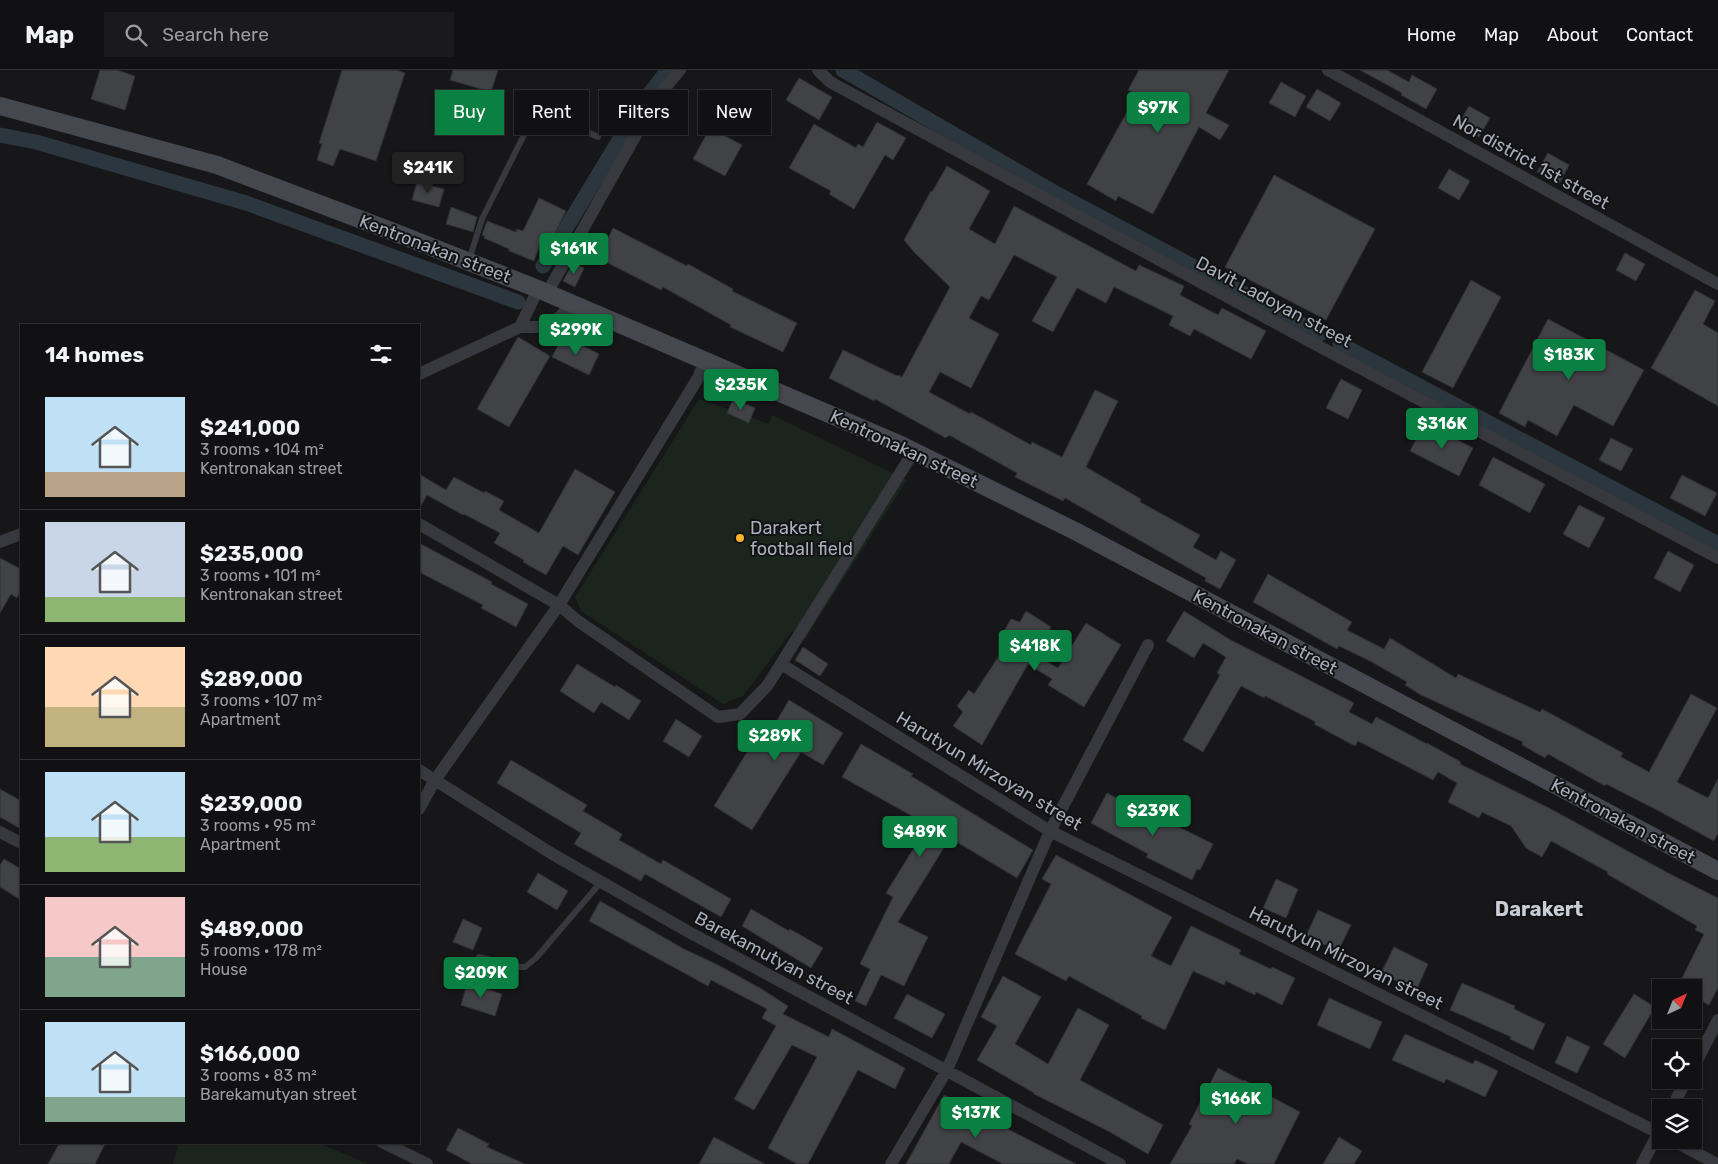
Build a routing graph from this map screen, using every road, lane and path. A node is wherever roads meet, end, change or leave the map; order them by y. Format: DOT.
graph roads {
  1 [pos="680,70"];
  2 [pos="818,70"];
  3 [pos="1328,70"];
  4 [pos="0,106"];
  5 [pos="598,137"];
  6 [pos="468,261"];
  7 [pos="1718,284"];
  8 [pos="542,291"];
  9 [pos="572,305"];
  10 [pos="520,328"];
  11 [pos="705,360"];
  12 [pos="420,374"];
  13 [pos="914,451"];
  14 [pos="420,525"];
  15 [pos="1718,558"];
  16 [pos="559,605"];
  17 [pos="1148,645"];
  18 [pos="781,664"];
  19 [pos="420,771"];
  20 [pos="436,780"];
  21 [pos="420,807"];
  22 [pos="0,832"];
  23 [pos="1050,832"];
  24 [pos="20,843"];
  25 [pos="1718,871"];
  26 [pos="601,882"];
  27 [pos="479,957"];
  28 [pos="1718,1020"];
  29 [pos="1702,1051"];
  30 [pos="947,1070"];
  31 [pos="1652,1128"];
  32 [pos="386,1144"];
  33 [pos="1652,1146"];
  34 [pos="1688,1149"];
  35 [pos="427,1164"];
  36 [pos="891,1164"];
  37 [pos="1120,1164"];
  38 [pos="1642,1164"];
  39 [pos="1716,1164"];
  1 -- 8 [label="street"];
  2 -- 15 [label="street, Davit Ladoyan street"];
  3 -- 7 [label="street, Nor district 1st street"];
  4 -- 6 [label="main road, Kentronakan street"];
  5 -- 6 [label="lane"];
  6 -- 8 [label="main road, Kentronakan street"];
  8 -- 9 [label="main road, Kentronakan street"];
  8 -- 10 [label="street"];
  9 -- 10 [label="street"];
  9 -- 11 [label="main road, Kentronakan street"];
  10 -- 12 [label="street"];
  11 -- 13 [label="main road, Kentronakan street"];
  11 -- 16 [label="street"];
  13 -- 18 [label="street"];
  13 -- 25 [label="main road, Kentronakan street"];
  14 -- 16 [label="street"];
  16 -- 18 [label="street"];
  16 -- 20 [label="street"];
  17 -- 23 [label="street"];
  18 -- 23 [label="street, Harutyun Mirzoyan street"];
  19 -- 20 [label="street, Barekamutyan street"];
  20 -- 21 [label="street"];
  20 -- 26 [label="street, Barekamutyan street"];
  22 -- 24 [label="street"];
  23 -- 30 [label="street"];
  23 -- 31 [label="street, Harutyun Mirzoyan street"];
  26 -- 27 [label="lane"];
  26 -- 30 [label="street, Barekamutyan street"];
  28 -- 29 [label="street"];
  30 -- 36 [label="street"];
  30 -- 37 [label="street, Barekamutyan street"];
  32 -- 35 [label="street"];
  33 -- 38 [label="street"];
  34 -- 39 [label="street"];
}
